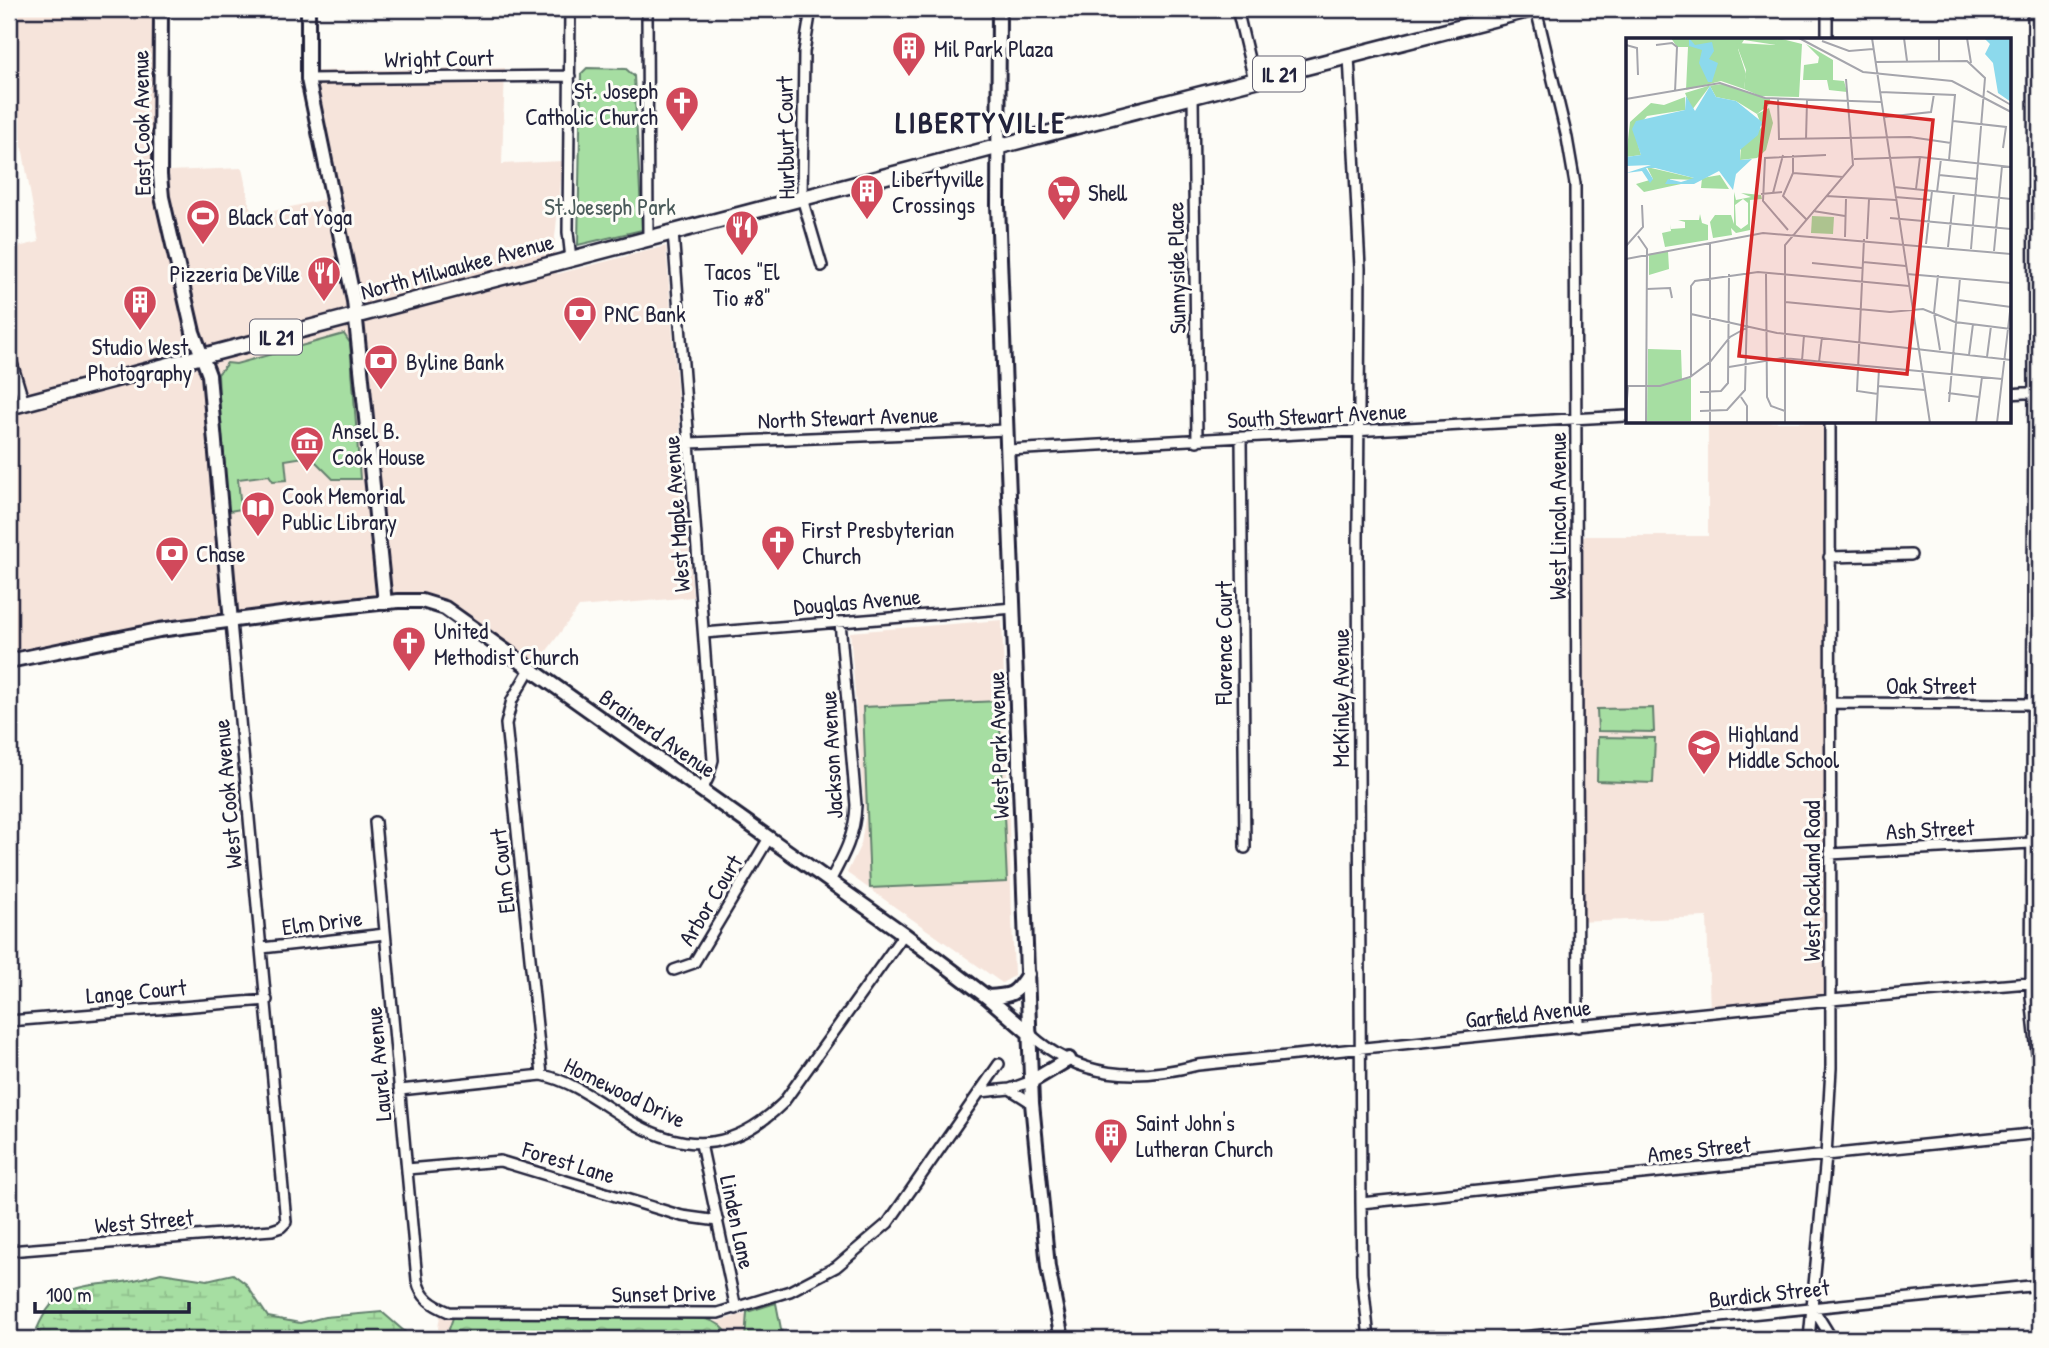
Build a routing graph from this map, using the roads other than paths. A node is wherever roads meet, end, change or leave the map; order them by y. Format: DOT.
graph roads {
  1 [pos="161,9"];
  2 [pos="308,9"];
  3 [pos="570,9"];
  4 [pos="647,9"];
  5 [pos="811,9"];
  6 [pos="999,9"];
  7 [pos="1237,9"];
  8 [pos="1534,9"];
  9 [pos="1828,9"];
  10 [pos="2033,9"];
  11 [pos="1827,38"];
  12 [pos="1349,56"];
  13 [pos="570,76"];
  14 [pos="308,79"];
  15 [pos="1254,80"];
  16 [pos="1192,95"];
  17 [pos="999,146"];
  18 [pos="802,198"];
  19 [pos="2037,226"];
  20 [pos="673,232"];
  21 [pos="648,239"];
  22 [pos="571,259"];
  23 [pos="822,266"];
  24 [pos="356,316"];
  25 [pos="9,353"];
  26 [pos="202,357"];
  27 [pos="2037,392"];
  28 [pos="2010,394"];
  29 [pos="24,403"];
  30 [pos="9,407"];
  31 [pos="1626,416"];
  32 [pos="1576,419"];
  33 [pos="1830,424"];
  34 [pos="1007,430"];
  35 [pos="1360,431"];
  36 [pos="1241,439"];
  37 [pos="1197,441"];
  38 [pos="690,443"];
  39 [pos="1008,450"];
  40 [pos="1911,555"];
  41 [pos="1829,557"];
  42 [pos="385,603"];
  43 [pos="1014,608"];
  44 [pos="231,622"];
  45 [pos="841,622"];
  46 [pos="704,632"];
  47 [pos="9,662"];
  48 [pos="530,668"];
  49 [pos="1830,703"];
  50 [pos="2032,705"];
  51 [pos="702,790"];
  52 [pos="375,822"];
  53 [pos="769,838"];
  54 [pos="2031,843"];
  55 [pos="1245,848"];
  56 [pos="1830,854"];
  57 [pos="830,881"];
  58 [pos="385,934"];
  59 [pos="904,934"];
  60 [pos="262,948"];
  61 [pos="674,970"];
  62 [pos="1028,974"];
  63 [pos="2036,982"];
  64 [pos="988,997"];
  65 [pos="267,1000"];
  66 [pos="1831,1000"];
  67 [pos="9,1021"];
  68 [pos="1578,1027"];
  69 [pos="1030,1034"];
  70 [pos="1361,1049"];
  71 [pos="1069,1059"];
  72 [pos="999,1064"];
  73 [pos="542,1076"];
  74 [pos="1032,1081"];
  75 [pos="2040,1082"];
  76 [pos="1010,1089"];
  77 [pos="400,1090"];
  78 [pos="980,1092"];
  79 [pos="1032,1103"];
  80 [pos="2040,1133"];
  81 [pos="701,1144"];
  82 [pos="1826,1156"];
  83 [pos="407,1169"];
  84 [pos="1361,1203"];
  85 [pos="718,1221"];
  86 [pos="281,1227"];
  87 [pos="9,1251"];
  88 [pos="2040,1285"];
  89 [pos="427,1300"];
  90 [pos="1813,1308"];
  91 [pos="736,1309"];
  92 [pos="1062,1339"];
  93 [pos="1369,1339"];
  94 [pos="1502,1339"];
  95 [pos="1809,1339"];
  96 [pos="1832,1339"];
  1 -- 26 [label="street, East Cook Avenue"];
  2 -- 14 [label="street"];
  3 -- 13 [label="street"];
  4 -- 21 [label="street"];
  5 -- 18 [label="street, Hurlburt Court"];
  6 -- 17 [label="street, West Park Avenue"];
  7 -- 15 [label="street"];
  8 -- 12 [label="main road, IL 21"];
  8 -- 32 [label="street, West Lincoln Avenue"];
  9 -- 11 [label="street"];
  10 -- 19 [label="street"];
  12 -- 15 [label="main road, IL 21"];
  12 -- 35 [label="street, McKinley Avenue"];
  13 -- 14 [label="street, Wright Court"];
  13 -- 22 [label="street"];
  14 -- 24 [label="street"];
  15 -- 16 [label="main road, IL 21"];
  16 -- 17 [label="main road, IL 21"];
  16 -- 37 [label="street, Sunnyside Place"];
  17 -- 18 [label="main road, North Milwaukee Avenue / IL 21"];
  17 -- 34 [label="street, West Park Avenue"];
  18 -- 20 [label="main road, North Milwaukee Avenue / IL 21"];
  18 -- 23 [label="street, Hurlburt Court"];
  19 -- 27 [label="street"];
  20 -- 21 [label="main road, North Milwaukee Avenue / IL 21"];
  20 -- 38 [label="street, West Maple Avenue"];
  21 -- 22 [label="main road, North Milwaukee Avenue / IL 21"];
  22 -- 24 [label="main road, North Milwaukee Avenue / IL 21"];
  24 -- 26 [label="main road, North Milwaukee Avenue / IL 21"];
  24 -- 42 [label="street"];
  25 -- 29 [label="street"];
  26 -- 29 [label="main road, North Milwaukee Avenue / IL 21"];
  26 -- 44 [label="street, West Cook Avenue"];
  27 -- 28 [label="street"];
  27 -- 50 [label="street"];
  29 -- 30 [label="main road, North Milwaukee Avenue / IL 21"];
  31 -- 32 [label="street, South Stewart Avenue"];
  32 -- 35 [label="street, South Stewart Avenue"];
  32 -- 68 [label="street, West Lincoln Avenue"];
  33 -- 41 [label="street, West Rockland Road"];
  34 -- 38 [label="street, North Stewart Avenue"];
  34 -- 39 [label="street, West Park Avenue"];
  35 -- 36 [label="street, South Stewart Avenue"];
  35 -- 70 [label="street, McKinley Avenue"];
  36 -- 37 [label="street, South Stewart Avenue"];
  36 -- 55 [label="street, Florence Court"];
  37 -- 39 [label="street, South Stewart Avenue"];
  38 -- 46 [label="street, West Maple Avenue"];
  39 -- 43 [label="street, West Park Avenue"];
  40 -- 41 [label="street"];
  41 -- 49 [label="street, West Rockland Road"];
  42 -- 44 [label="street, Brainerd Avenue"];
  42 -- 48 [label="street, Brainerd Avenue"];
  43 -- 45 [label="street, Douglas Avenue"];
  43 -- 62 [label="street, West Park Avenue"];
  44 -- 47 [label="street, Brainerd Avenue"];
  44 -- 60 [label="street, West Cook Avenue"];
  45 -- 46 [label="street, Douglas Avenue"];
  45 -- 57 [label="street, Jackson Avenue"];
  46 -- 51 [label="street, West Maple Avenue"];
  48 -- 51 [label="street, Brainerd Avenue"];
  48 -- 73 [label="street, Elm Court"];
  49 -- 50 [label="street, Oak Street"];
  49 -- 56 [label="street, West Rockland Road"];
  50 -- 54 [label="street"];
  51 -- 53 [label="street, Brainerd Avenue"];
  52 -- 58 [label="street, Laurel Avenue"];
  53 -- 57 [label="street, Brainerd Avenue"];
  53 -- 61 [label="street, Arbor Court"];
  54 -- 56 [label="street, Ash Street"];
  54 -- 63 [label="street"];
  56 -- 66 [label="street, West Rockland Road"];
  57 -- 59 [label="street, Brainerd Avenue"];
  58 -- 60 [label="street, Elm Drive"];
  58 -- 77 [label="street, Laurel Avenue"];
  59 -- 64 [label="street, Brainerd Avenue"];
  59 -- 81 [label="street, Homewood Drive"];
  60 -- 65 [label="street, West Cook Avenue"];
  62 -- 64 [label="street"];
  62 -- 69 [label="street, West Park Avenue"];
  63 -- 66 [label="street, Garfield Avenue"];
  63 -- 75 [label="street"];
  64 -- 69 [label="street, Brainerd Avenue"];
  65 -- 67 [label="street, Lange Court"];
  65 -- 86 [label="street, West Cook Avenue"];
  66 -- 68 [label="street, Garfield Avenue"];
  66 -- 82 [label="street, West Rockland Road"];
  68 -- 70 [label="street, Garfield Avenue"];
  69 -- 71 [label="street, Garfield Avenue"];
  69 -- 74 [label="street, West Park Avenue"];
  70 -- 71 [label="street, Garfield Avenue"];
  70 -- 84 [label="street, McKinley Avenue"];
  71 -- 74 [label="street"];
  72 -- 78 [label="street, Sunset Drive"];
  73 -- 77 [label="street, Homewood Drive"];
  73 -- 81 [label="street, Homewood Drive"];
  74 -- 76 [label="street"];
  74 -- 79 [label="street, West Park Avenue"];
  76 -- 78 [label="street"];
  76 -- 79 [label="street"];
  77 -- 83 [label="street, Laurel Avenue"];
  78 -- 91 [label="street, Sunset Drive"];
  79 -- 92 [label="street, West Park Avenue"];
  80 -- 82 [label="street, Ames Street"];
  81 -- 85 [label="street, Linden Lane"];
  82 -- 84 [label="street, Ames Street"];
  82 -- 90 [label="street, West Rockland Road"];
  83 -- 85 [label="street, Forest Lane"];
  83 -- 89 [label="street, Laurel Avenue"];
  84 -- 93 [label="street, McKinley Avenue"];
  85 -- 91 [label="street, Linden Lane"];
  86 -- 87 [label="street, West Street"];
  88 -- 90 [label="street, Burdick Street"];
  89 -- 91 [label="street, Sunset Drive"];
  90 -- 94 [label="street, Burdick Street"];
  90 -- 95 [label="street, West Rockland Road"];
  90 -- 96 [label="street"];
}
